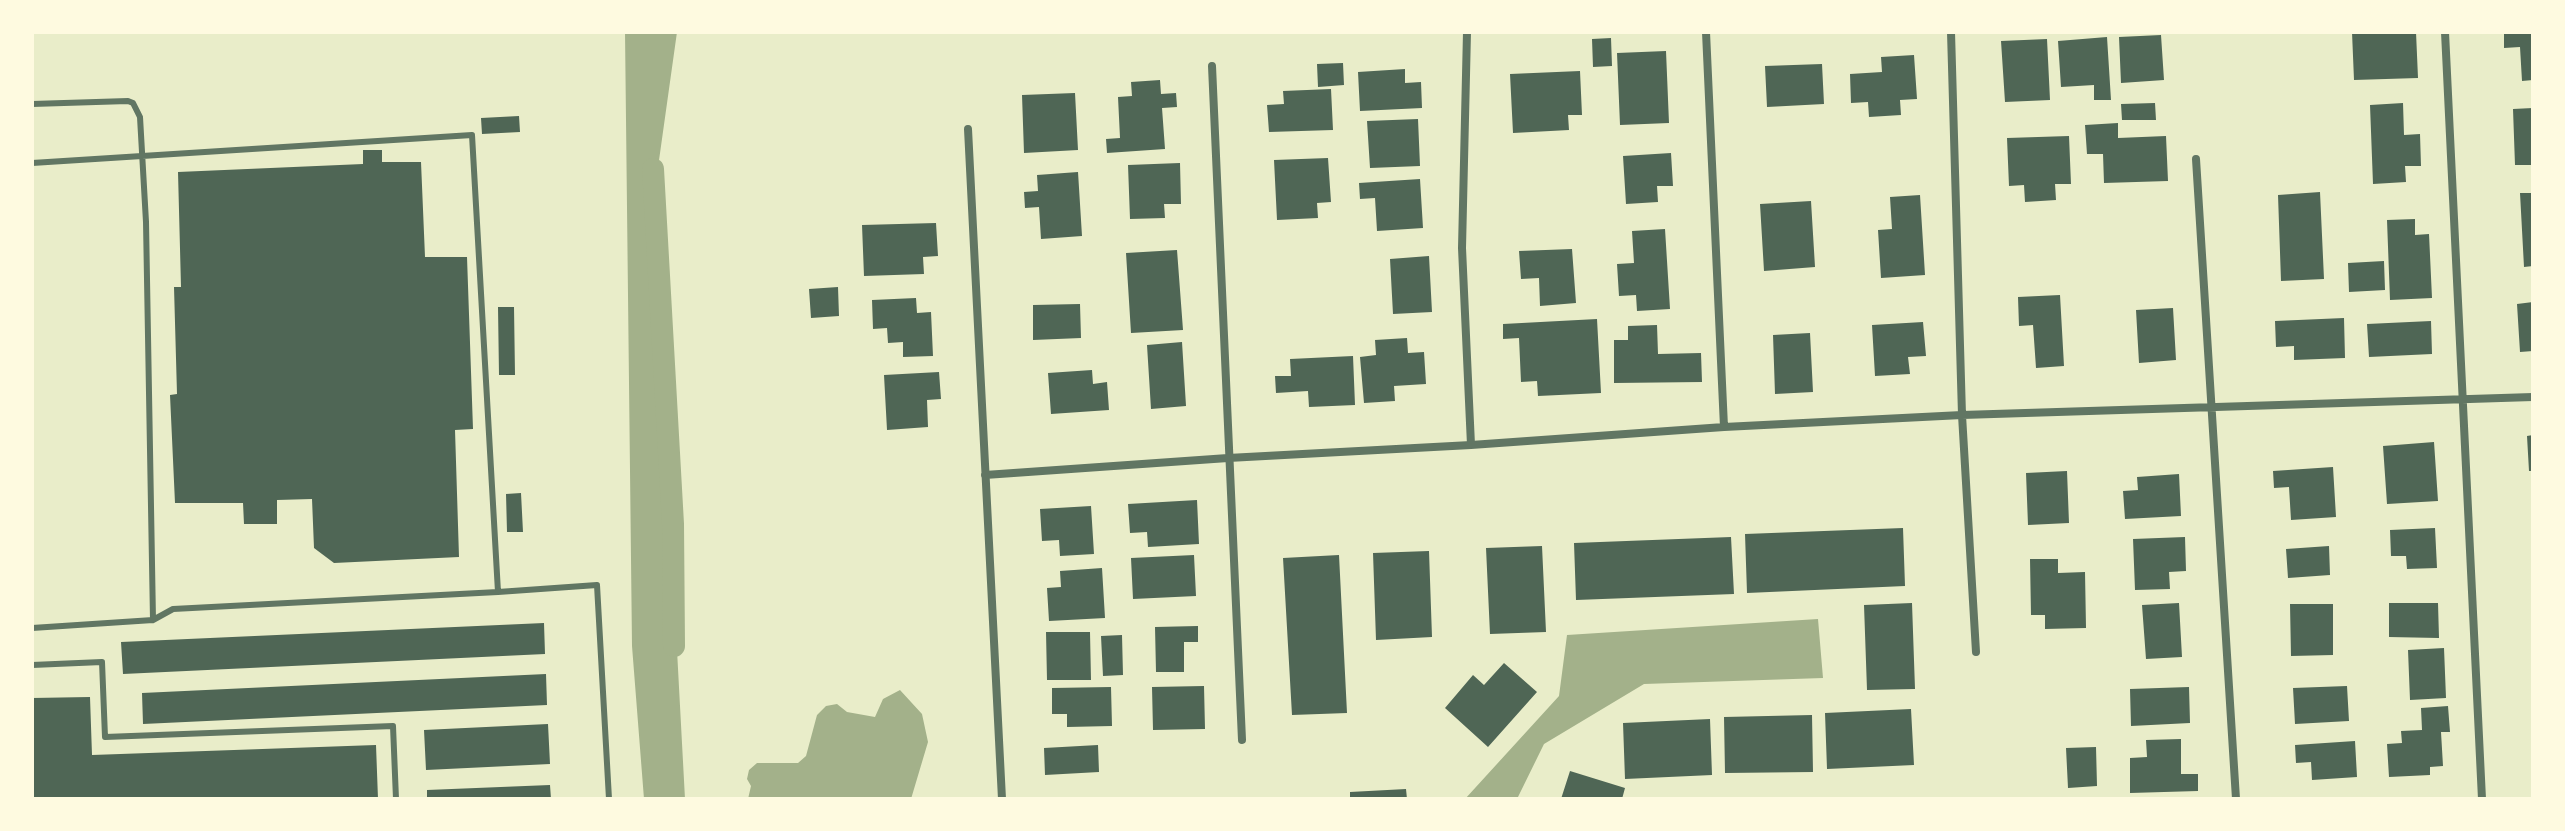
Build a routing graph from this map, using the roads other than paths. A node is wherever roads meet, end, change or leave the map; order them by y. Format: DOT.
graph roads {
  1 [pos="1467,32"];
  2 [pos="1706,32"];
  3 [pos="1951,32"];
  4 [pos="2445,32"];
  5 [pos="1212,66"];
  6 [pos="32,104"];
  7 [pos="968,129"];
  8 [pos="143,156"];
  9 [pos="2196,159"];
  10 [pos="32,163"];
  11 [pos="2533,397"];
  12 [pos="2464,400"];
  13 [pos="2212,408"];
  14 [pos="1962,415"];
  15 [pos="1724,427"];
  16 [pos="1471,445"];
  17 [pos="1228,458"];
  18 [pos="985,475"];
  19 [pos="498,592"];
  20 [pos="153,620"];
  21 [pos="32,628"];
  22 [pos="1976,652"];
  23 [pos="32,665"];
  24 [pos="1242,740"];
  25 [pos="396,799"];
  26 [pos="609,799"];
  27 [pos="1002,799"];
  28 [pos="2236,799"];
  29 [pos="2482,799"];
  1 -- 16 [label="street"];
  2 -- 15 [label="street"];
  3 -- 14 [label="street"];
  4 -- 12 [label="street"];
  5 -- 17 [label="street"];
  6 -- 8 [label="lane"];
  7 -- 18 [label="street"];
  8 -- 10 [label="lane"];
  8 -- 19 [label="lane"];
  8 -- 20 [label="lane"];
  9 -- 13 [label="street"];
  11 -- 12 [label="street"];
  12 -- 13 [label="street"];
  12 -- 29 [label="street"];
  13 -- 14 [label="street"];
  13 -- 28 [label="street"];
  14 -- 15 [label="street"];
  14 -- 22 [label="street"];
  15 -- 16 [label="street"];
  16 -- 17 [label="street"];
  17 -- 18 [label="street"];
  17 -- 24 [label="street"];
  18 -- 27 [label="street"];
  19 -- 20 [label="lane"];
  19 -- 26 [label="lane"];
  20 -- 21 [label="lane"];
  23 -- 25 [label="lane"];
}
